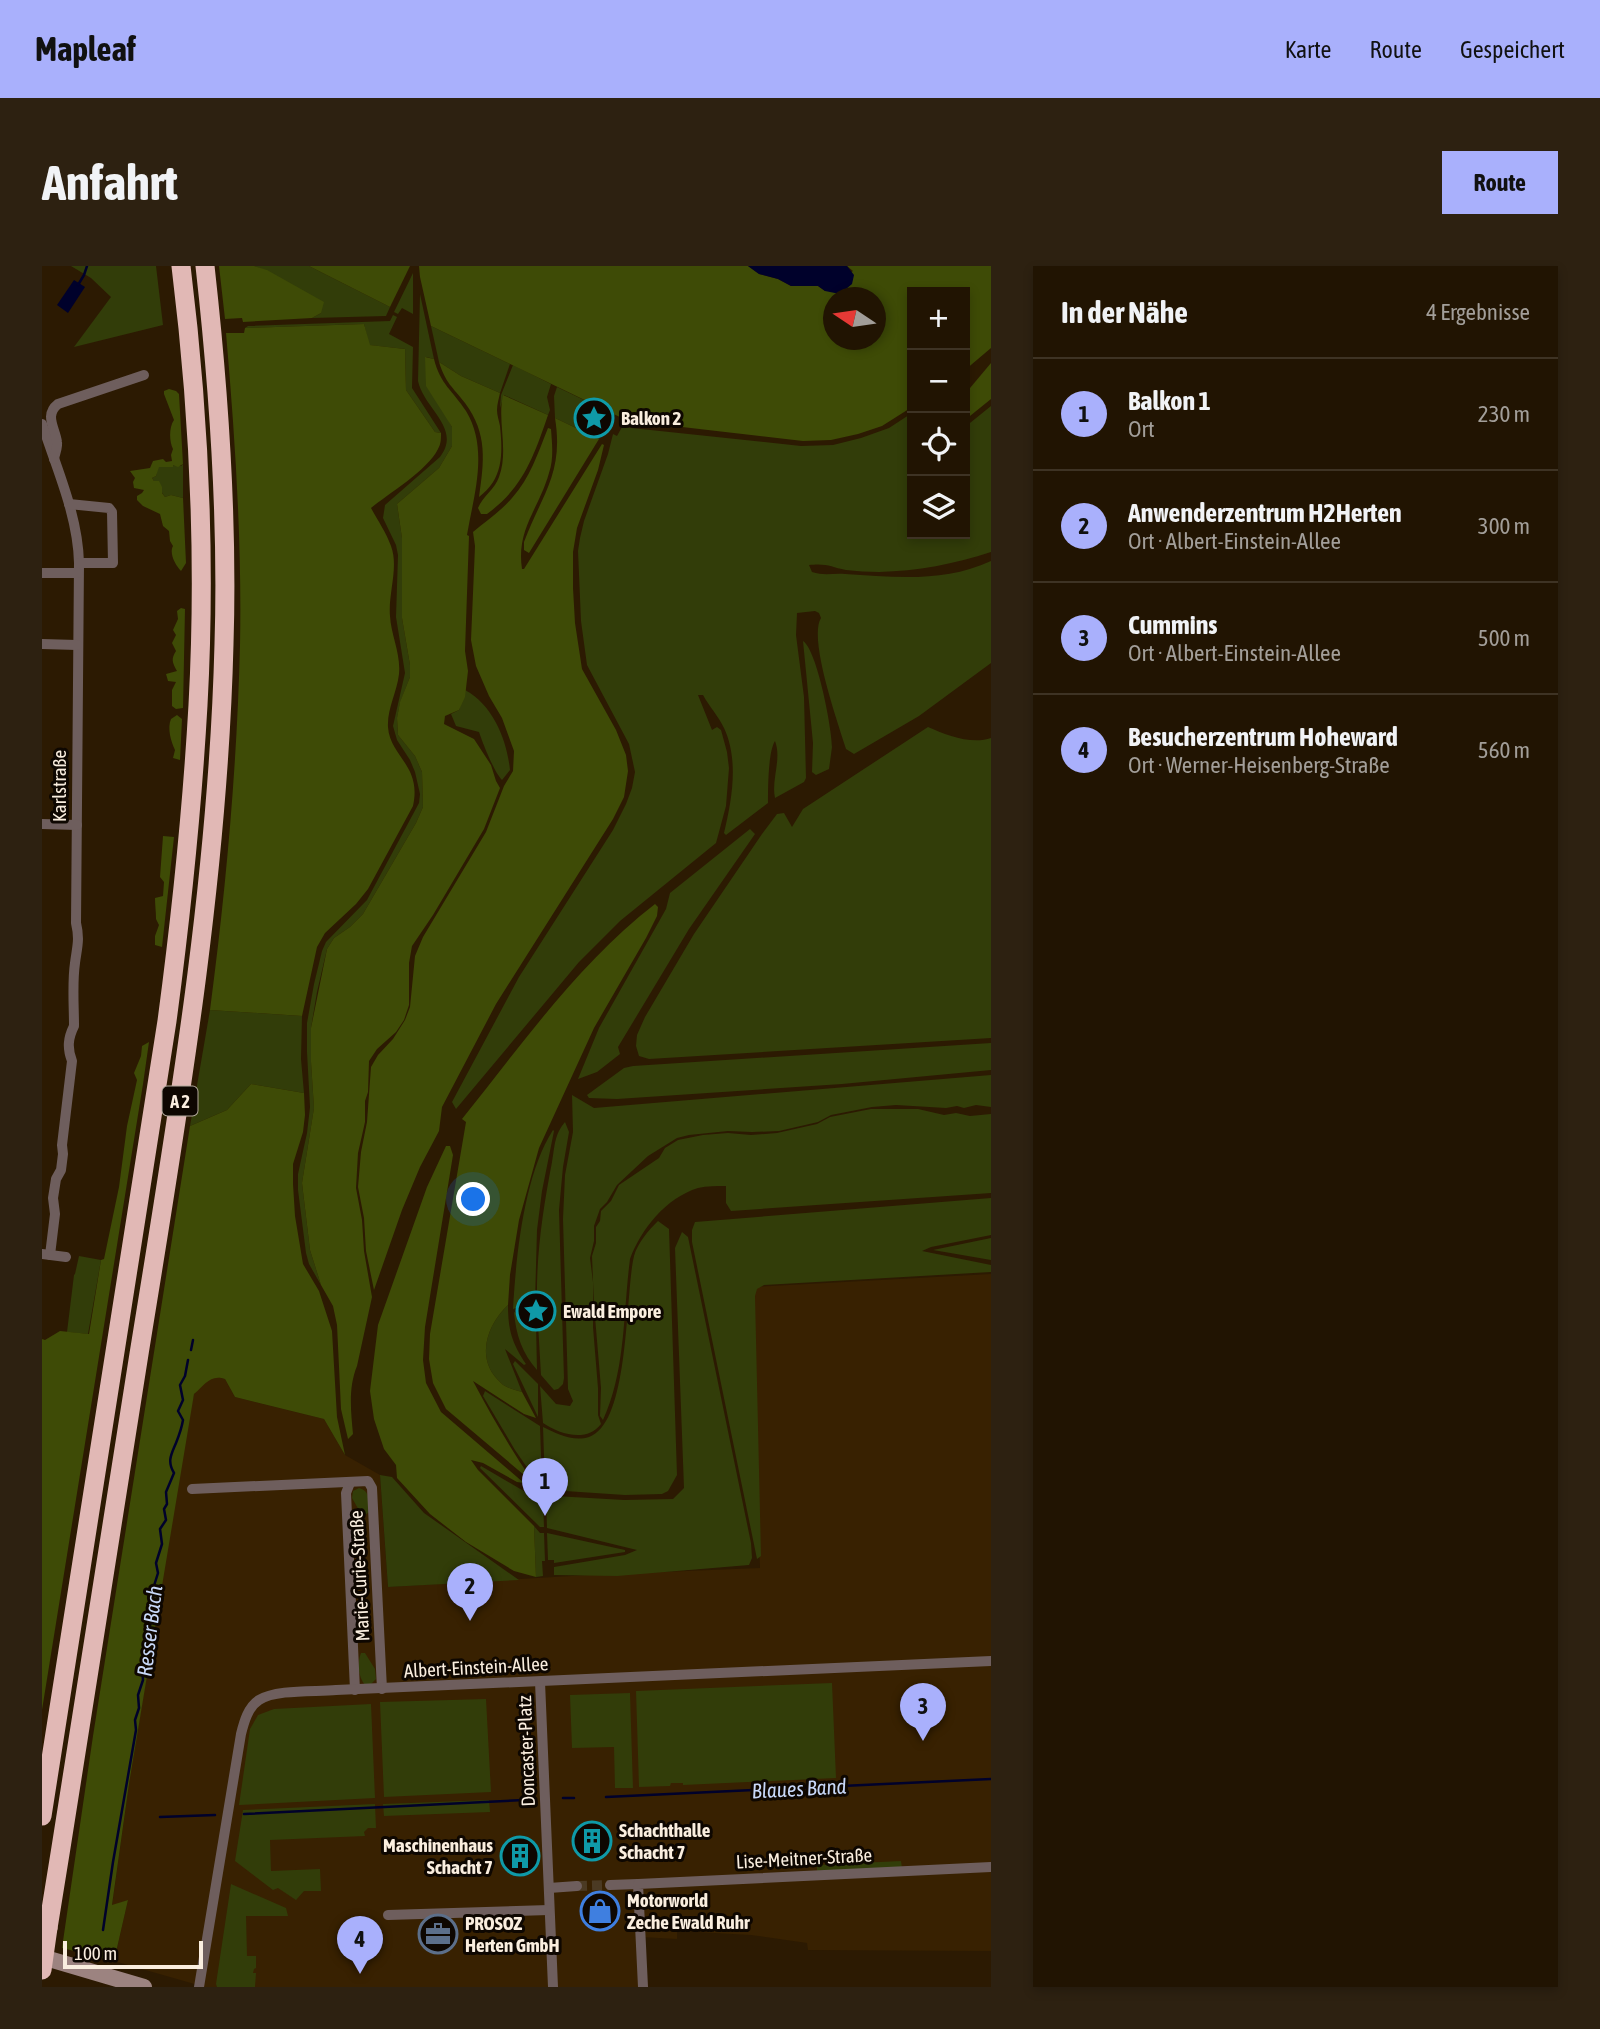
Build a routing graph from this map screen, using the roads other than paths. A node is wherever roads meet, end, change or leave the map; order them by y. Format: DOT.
graph roads {
  1 [pos="181,266"];
  2 [pos="205,266"];
  3 [pos="144,375"];
  4 [pos="42,424"];
  5 [pos="54,458"];
  6 [pos="69,504"];
  7 [pos="79,568"];
  8 [pos="42,572"];
  9 [pos="42,644"];
  10 [pos="78,645"];
  11 [pos="42,824"];
  12 [pos="77,825"];
  13 [pos="46,1254"];
  14 [pos="66,1257"];
  15 [pos="349,1483"];
  16 [pos="192,1489"];
  17 [pos="991,1661"];
  18 [pos="540,1682"];
  19 [pos="382,1689"];
  20 [pos="355,1690"];
  21 [pos="42,1816"];
  22 [pos="991,1867"];
  23 [pos="638,1884"];
  24 [pos="610,1885"];
  25 [pos="577,1886"];
  26 [pos="549,1888"];
  27 [pos="549,1910"];
  28 [pos="388,1915"];
  29 [pos="42,1957"];
  30 [pos="42,1969"];
  31 [pos="108,1987"];
  32 [pos="144,1987"];
  33 [pos="199,1987"];
  34 [pos="552,1987"];
  35 [pos="643,1987"];
  1 -- 21 [label="highway, A 2"];
  2 -- 30 [label="highway, A 2, bridge"];
  3 -- 5 [label="street"];
  4 -- 5 [label="street, Karlstraße"];
  5 -- 6 [label="street, Karlstraße"];
  6 -- 7 [label="street, Karlstraße"];
  6 -- 7 [label="street"];
  7 -- 8 [label="street"];
  7 -- 10 [label="street, Karlstraße"];
  9 -- 10 [label="street"];
  10 -- 12 [label="street, Karlstraße"];
  11 -- 12 [label="street"];
  12 -- 13 [label="street, Karlstraße"];
  13 -- 14 [label="street"];
  15 -- 16 [label="street, Marie-Curie-Straße"];
  15 -- 19 [label="street, Marie-Curie-Straße"];
  15 -- 20 [label="street, Marie-Curie-Straße"];
  17 -- 18 [label="street, Albert-Einstein-Allee"];
  18 -- 19 [label="street, Albert-Einstein-Allee"];
  18 -- 26 [label="street, Doncaster-Platz"];
  19 -- 20 [label="street, Albert-Einstein-Allee"];
  20 -- 33 [label="street, Albert-Einstein-Allee"];
  22 -- 23 [label="street, Lise-Meitner-Straße"];
  23 -- 24 [label="street, Lise-Meitner-Straße"];
  23 -- 35 [label="street"];
  25 -- 26 [label="street"];
  26 -- 27 [label="street, Doncaster-Platz"];
  27 -- 28 [label="street"];
  27 -- 34 [label="street, Doncaster-Platz"];
  29 -- 32 [label="main road"];
  30 -- 31 [label="main road"];
}
